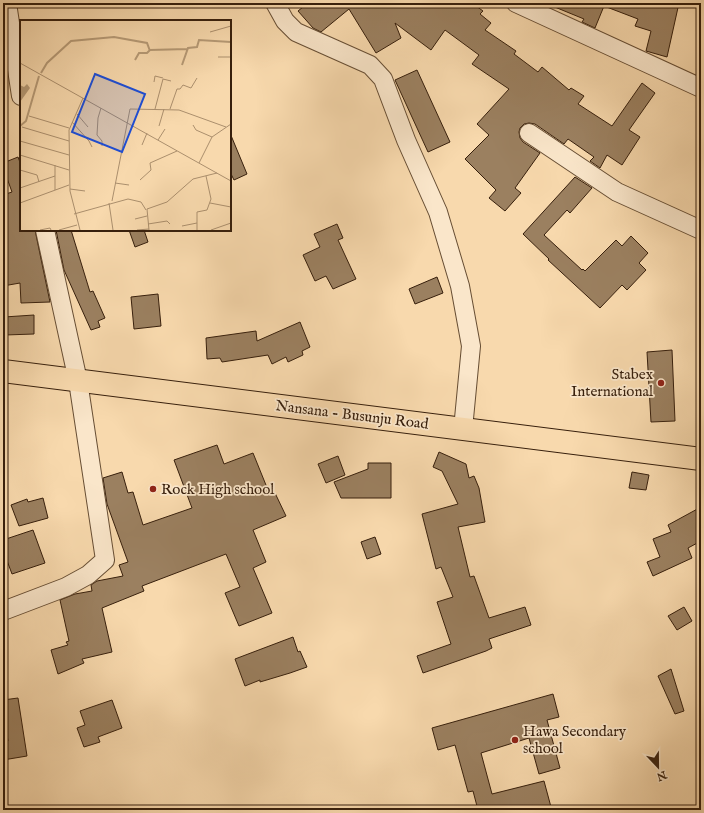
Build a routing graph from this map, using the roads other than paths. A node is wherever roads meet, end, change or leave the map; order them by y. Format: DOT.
graph roads {
  1 [pos="7,3"];
  2 [pos="275,3"];
  3 [pos="516,3"];
  4 [pos="701,88"];
  5 [pos="20,89"];
  6 [pos="529,133"];
  7 [pos="701,230"];
  8 [pos="45,231"];
  9 [pos="3,371"];
  10 [pos="78,381"];
  11 [pos="463,429"];
  12 [pos="701,459"];
  13 [pos="3,611"];
  1 -- 5 [label="street"];
  2 -- 11 [label="street"];
  3 -- 4 [label="street"];
  6 -- 7 [label="street"];
  8 -- 10 [label="street"];
  9 -- 10 [label="main road, Nansana - Busunju Road"];
  10 -- 11 [label="main road, Nansana - Busunju Road"];
  10 -- 13 [label="street"];
  11 -- 12 [label="main road, Nansana - Busunju Road"];
}
